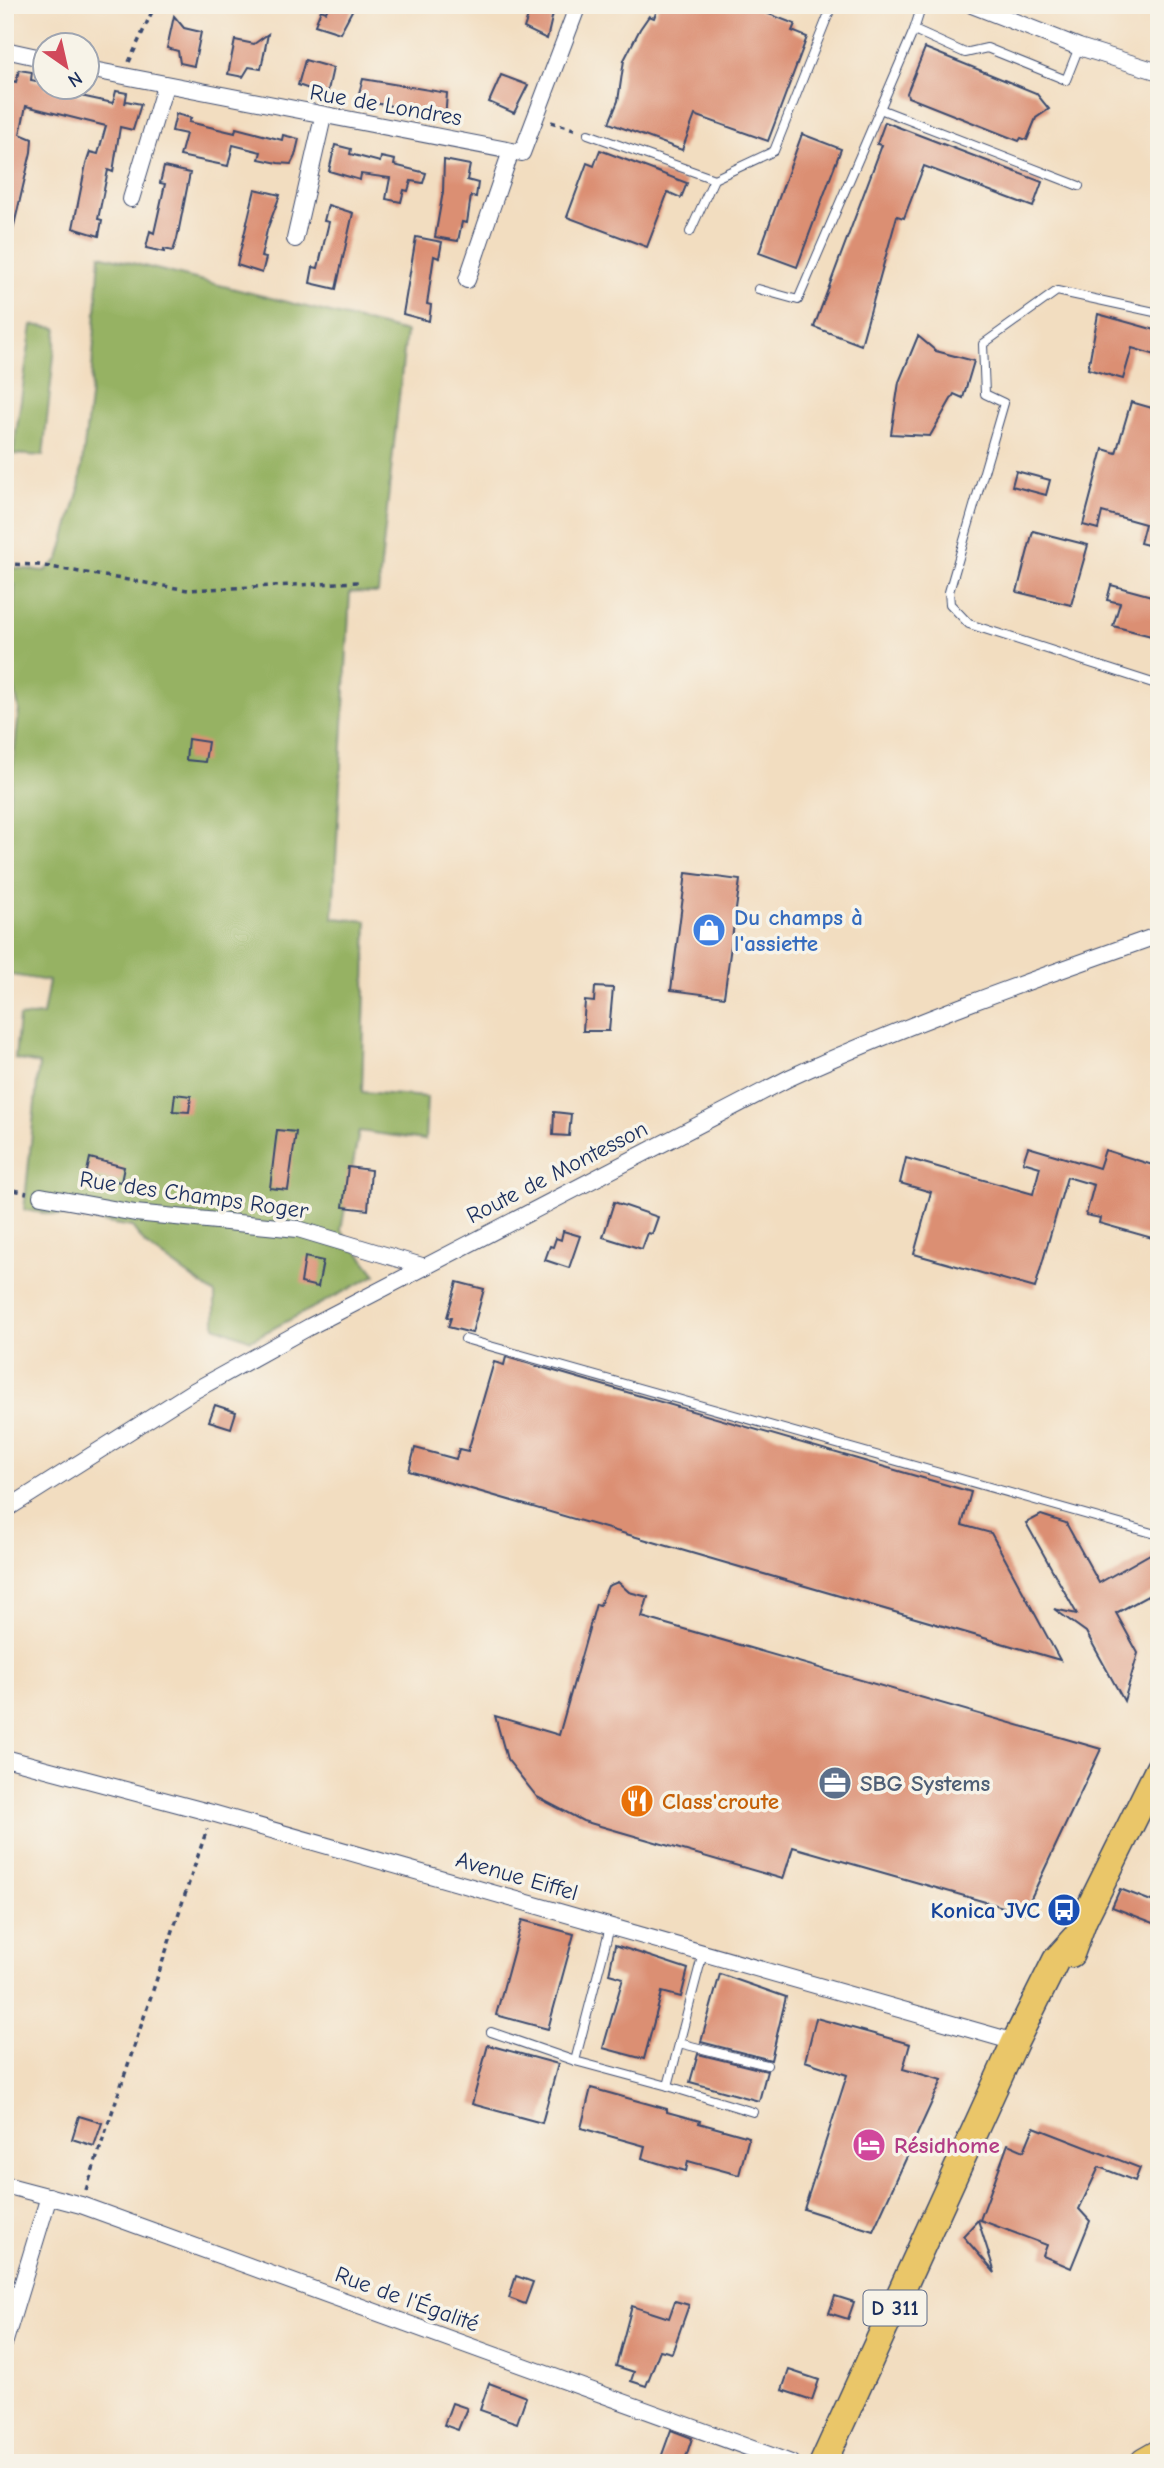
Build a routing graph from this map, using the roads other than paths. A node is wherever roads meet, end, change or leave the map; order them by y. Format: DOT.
graph roads {
  1 [pos="578,5"];
  2 [pos="922,5"];
  3 [pos="972,5"];
  4 [pos="828,6"];
  5 [pos="914,30"];
  6 [pos="1079,47"];
  7 [pos="5,50"];
  8 [pos="32,56"];
  9 [pos="102,72"];
  10 [pos="1159,72"];
  11 [pos="166,86"];
  12 [pos="880,109"];
  13 [pos="323,117"];
  14 [pos="588,134"];
  15 [pos="511,151"];
  16 [pos="714,178"];
  17 [pos="1079,186"];
  18 [pos="131,199"];
  19 [pos="690,232"];
  20 [pos="295,239"];
  21 [pos="467,280"];
  22 [pos="758,289"];
  23 [pos="1159,313"];
  24 [pos="1159,685"];
  25 [pos="1159,935"];
  26 [pos="41,1196"];
  27 [pos="422,1266"];
  28 [pos="465,1339"];
  29 [pos="5,1510"];
  30 [pos="1159,1535"];
  31 [pos="5,1758"];
  32 [pos="1159,1768"];
  33 [pos="610,1927"];
  34 [pos="1075,1939"];
  35 [pos="703,1953"];
  36 [pos="491,2032"];
  37 [pos="1015,2042"];
  38 [pos="679,2043"];
  39 [pos="575,2062"];
  40 [pos="768,2065"];
  41 [pos="668,2086"];
  42 [pos="753,2112"];
  43 [pos="967,2154"];
  44 [pos="5,2185"];
  45 [pos="49,2196"];
  46 [pos="5,2341"];
  47 [pos="1159,2455"];
  48 [pos="791,2463"];
  49 [pos="823,2463"];
  50 [pos="1145,2463"];
  1 -- 15 [label="street"];
  2 -- 5 [label="lane"];
  3 -- 6 [label="street"];
  4 -- 16 [label="lane"];
  5 -- 6 [label="lane"];
  5 -- 12 [label="lane"];
  6 -- 10 [label="street"];
  7 -- 8 [label="street"];
  9 -- 11 [label="street, Rue de Londres"];
  11 -- 13 [label="street, Rue de Londres"];
  11 -- 18 [label="street"];
  12 -- 17 [label="lane"];
  12 -- 22 [label="lane"];
  13 -- 15 [label="street, Rue de Londres"];
  13 -- 20 [label="street"];
  14 -- 16 [label="lane"];
  15 -- 21 [label="street"];
  16 -- 19 [label="lane"];
  23 -- 24 [label="lane"];
  25 -- 27 [label="street, Route de Montesson"];
  26 -- 27 [label="street, Rue des Champs Roger"];
  27 -- 29 [label="street, Route de Montesson"];
  28 -- 30 [label="lane"];
  31 -- 33 [label="street, Avenue Eiffel"];
  32 -- 34 [label="main road, D 311"];
  33 -- 35 [label="street, Avenue Eiffel"];
  33 -- 39 [label="lane"];
  34 -- 37 [label="main road, D 311"];
  34 -- 43 [label="main road, D 311"];
  35 -- 37 [label="street, Avenue Eiffel"];
  35 -- 38 [label="lane"];
  36 -- 39 [label="lane"];
  37 -- 43 [label="main road, D 311"];
  38 -- 40 [label="lane"];
  38 -- 41 [label="lane"];
  39 -- 41 [label="lane"];
  41 -- 42 [label="lane"];
  43 -- 49 [label="main road, D 311"];
  44 -- 45 [label="street, Rue de l'Égalité"];
  45 -- 46 [label="street"];
  45 -- 48 [label="street, Rue de l'Égalité"];
  47 -- 50 [label="highway"];
}
